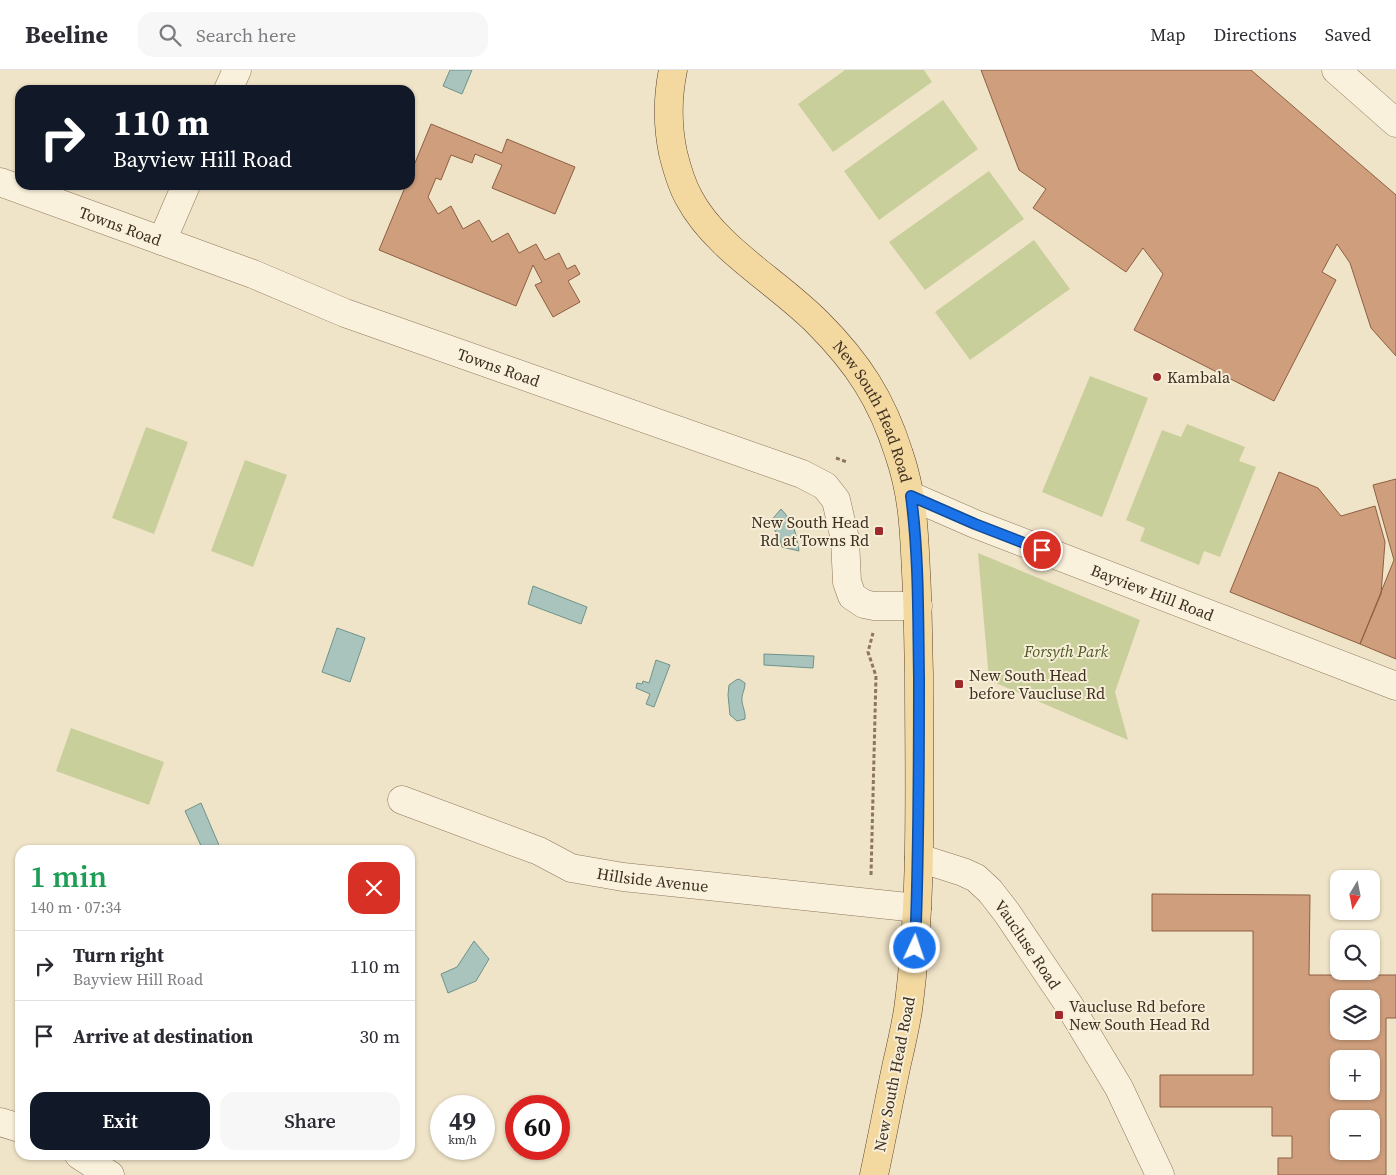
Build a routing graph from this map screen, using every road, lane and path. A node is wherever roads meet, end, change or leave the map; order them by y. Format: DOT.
graph roads {
  1 [pos="237,70"];
  2 [pos="673,70"];
  3 [pos="1336,70"];
  4 [pos="230,85"];
  5 [pos="1396,124"];
  6 [pos="0,182"];
  7 [pos="15,188"];
  8 [pos="22,190"];
  9 [pos="184,190"];
  10 [pos="162,242"];
  11 [pos="911,496"];
  12 [pos="874,606"];
  13 [pos="918,606"];
  14 [pos="1396,686"];
  15 [pos="402,800"];
  16 [pos="919,858"];
  17 [pos="870,903"];
  18 [pos="917,908"];
  19 [pos="0,1122"];
  20 [pos="15,1126"];
  21 [pos="87,1160"];
  22 [pos="110,1175"];
  23 [pos="874,1175"];
  24 [pos="1160,1175"];
  1 -- 4 [label="street"];
  2 -- 11 [label="main road, New South Head Road"];
  3 -- 5 [label="street"];
  6 -- 7 [label="street, Towns Road"];
  8 -- 10 [label="street, Towns Road"];
  9 -- 10 [label="street"];
  10 -- 12 [label="street, Towns Road"];
  11 -- 13 [label="main road, New South Head Road"];
  11 -- 14 [label="street, Bayview Hill Road"];
  12 -- 13 [label="street, Towns Road"];
  12 -- 17 [label="path"];
  13 -- 16 [label="main road, New South Head Road"];
  15 -- 17 [label="street, Hillside Avenue"];
  16 -- 18 [label="main road, New South Head Road"];
  16 -- 24 [label="street, Vaucluse Road"];
  17 -- 18 [label="street, Hillside Avenue"];
  18 -- 23 [label="main road, New South Head Road"];
  19 -- 20 [label="street"];
  21 -- 22 [label="street"];
}
